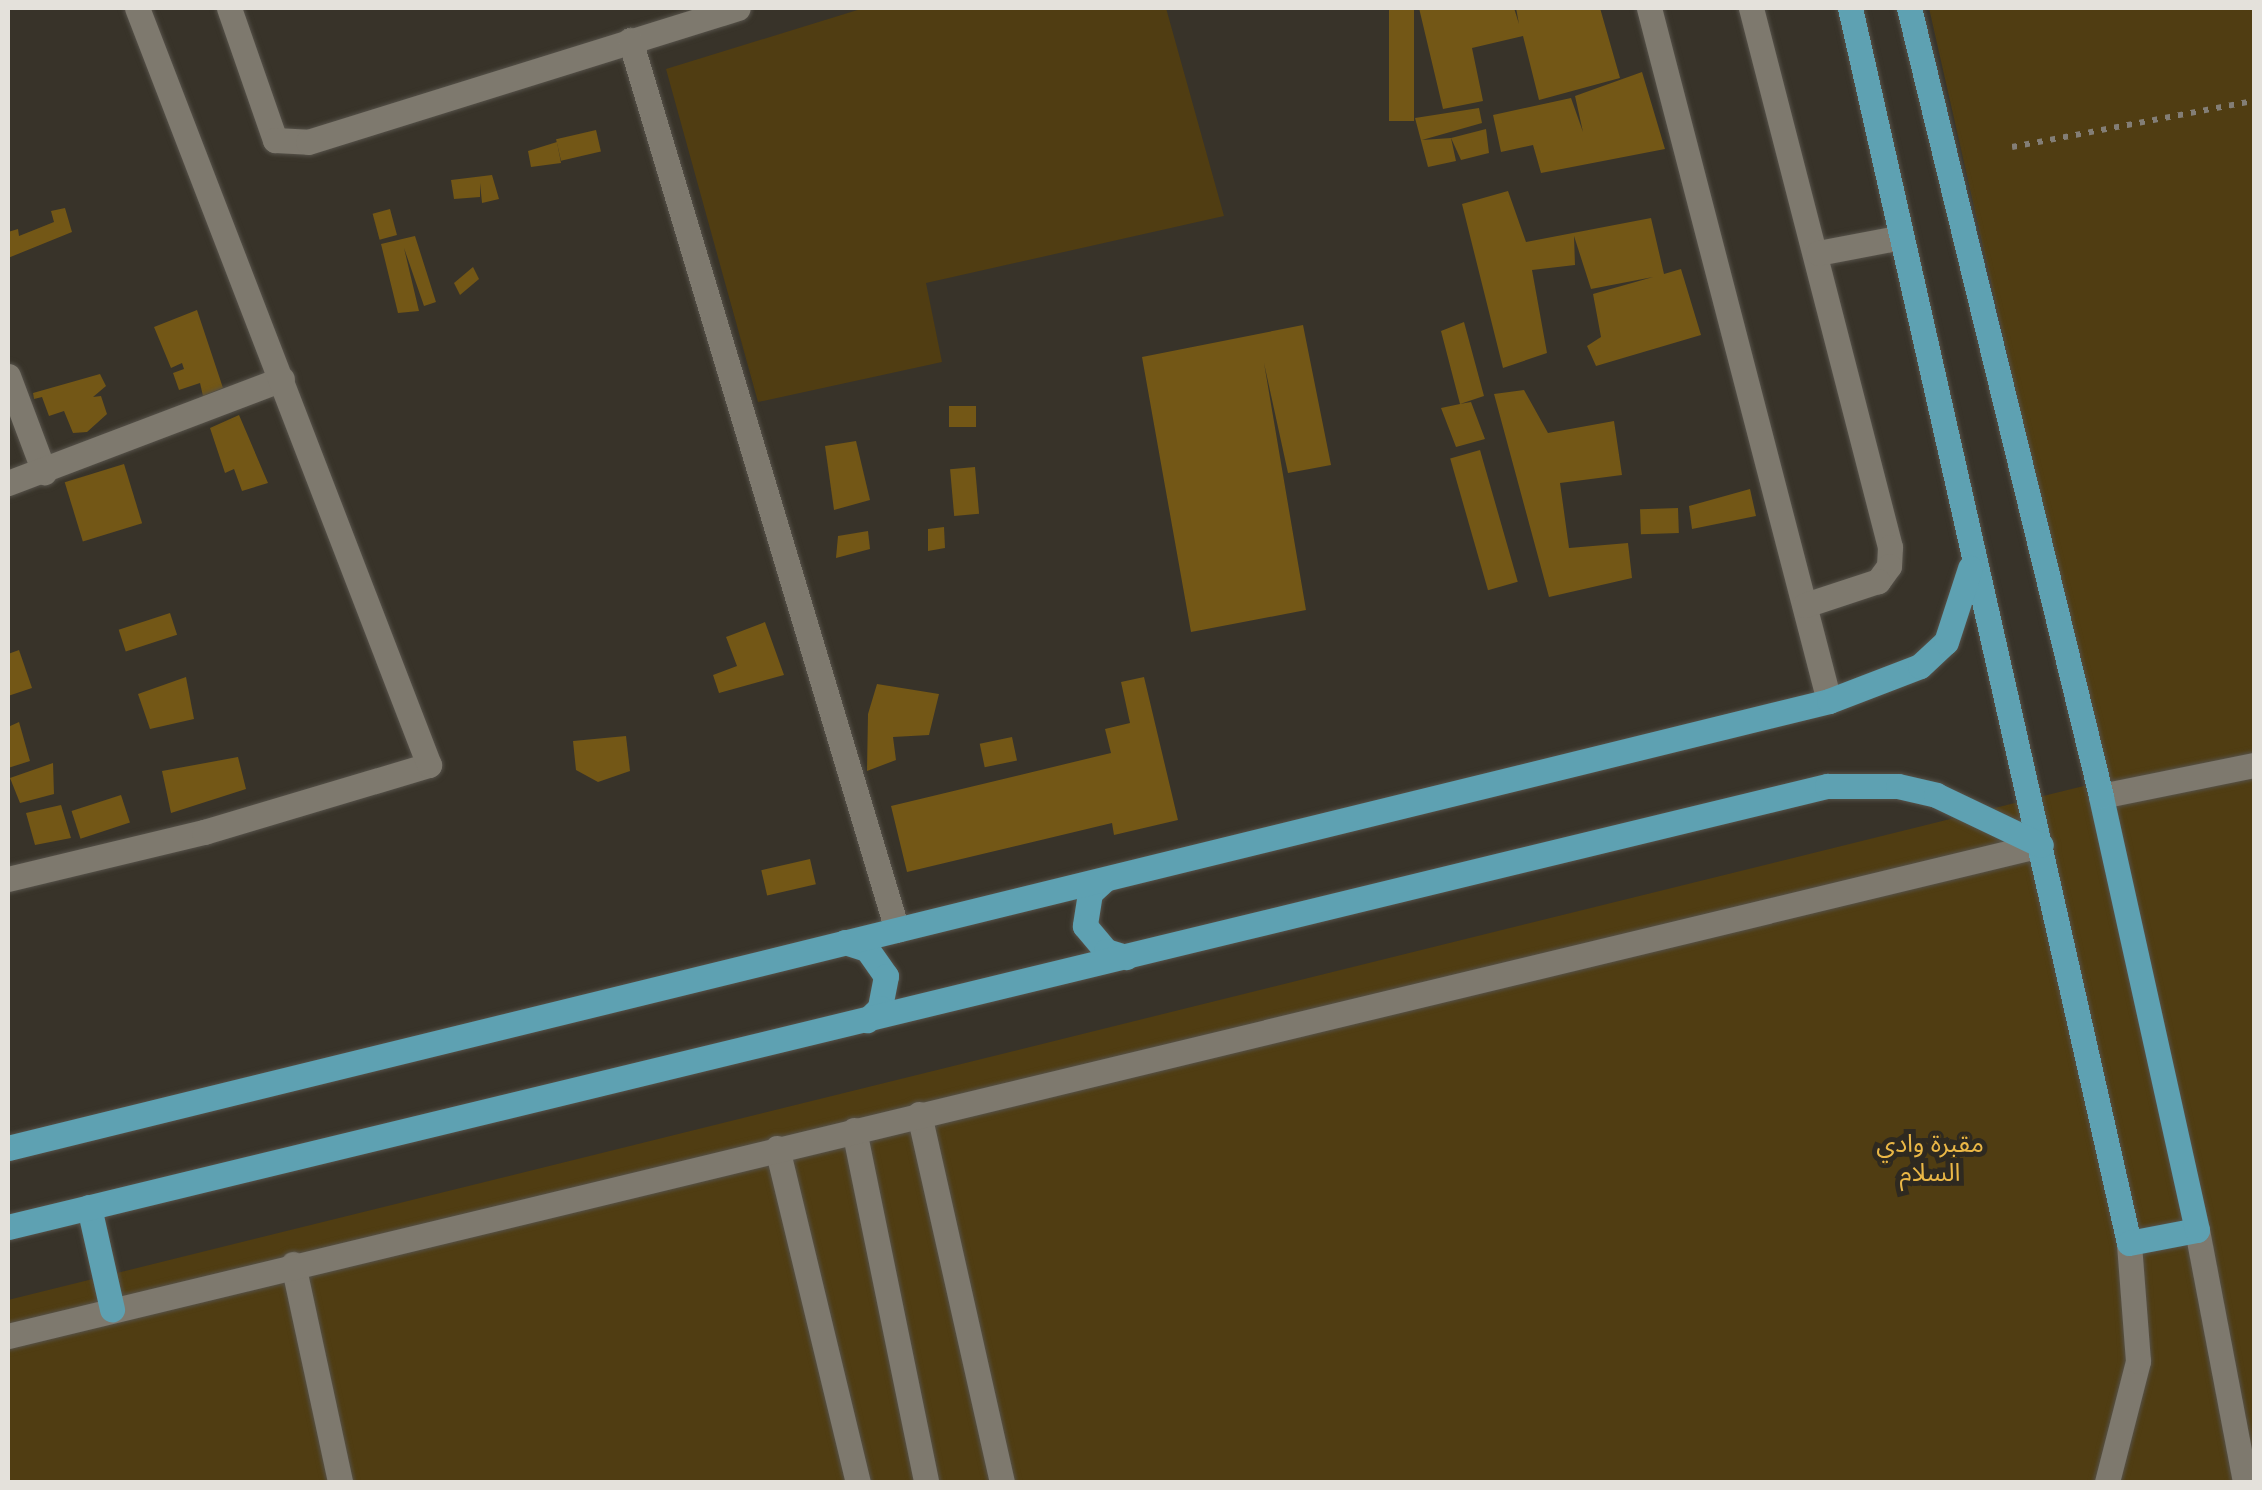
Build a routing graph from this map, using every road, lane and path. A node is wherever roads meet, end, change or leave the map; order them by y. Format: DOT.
graph roads {
  1 [pos="137,8"];
  2 [pos="229,8"];
  3 [pos="738,8"];
  4 [pos="1649,8"];
  5 [pos="1752,8"];
  6 [pos="1850,8"];
  7 [pos="1909,8"];
  8 [pos="694,13"];
  9 [pos="630,40"];
  10 [pos="2254,101"];
  11 [pos="2012,147"];
  12 [pos="1897,238"];
  13 [pos="1818,252"];
  14 [pos="8,376"];
  15 [pos="282,379"];
  16 [pos="44,472"];
  17 [pos="8,484"];
  18 [pos="1972,563"];
  19 [pos="1805,606"];
  20 [pos="1830,700"];
  21 [pos="2254,765"];
  22 [pos="2101,796"];
  23 [pos="2041,845"];
  24 [pos="8,879"];
  25 [pos="1104,880"];
  26 [pos="897,930"];
  27 [pos="846,942"];
  28 [pos="1126,957"];
  29 [pos="867,1020"];
  30 [pos="920,1114"];
  31 [pos="854,1130"];
  32 [pos="8,1148"];
  33 [pos="777,1148"];
  34 [pos="89,1207"];
  35 [pos="8,1227"];
  36 [pos="2197,1230"];
  37 [pos="2129,1243"];
  38 [pos="292,1264"];
  39 [pos="112,1309"];
  40 [pos="8,1336"];
  41 [pos="340,1482"];
  42 [pos="858,1482"];
  43 [pos="926,1482"];
  44 [pos="1002,1482"];
  45 [pos="2107,1482"];
  46 [pos="2245,1482"];
  1 -- 15 [label="street"];
  2 -- 9 [label="street"];
  3 -- 8 [label="street"];
  4 -- 19 [label="street"];
  5 -- 13 [label="street"];
  6 -- 12 [label="main road"];
  7 -- 22 [label="main road"];
  8 -- 9 [label="street"];
  9 -- 26 [label="street"];
  10 -- 11 [label="path"];
  12 -- 13 [label="street"];
  12 -- 18 [label="main road"];
  13 -- 19 [label="street"];
  14 -- 16 [label="street"];
  15 -- 16 [label="street"];
  15 -- 24 [label="street"];
  16 -- 17 [label="street"];
  18 -- 20 [label="main road"];
  18 -- 23 [label="main road"];
  19 -- 20 [label="street"];
  20 -- 25 [label="main road"];
  21 -- 22 [label="street"];
  22 -- 36 [label="main road"];
  23 -- 28 [label="main road"];
  23 -- 30 [label="street"];
  23 -- 37 [label="main road"];
  25 -- 26 [label="main road"];
  25 -- 28 [label="main road"];
  26 -- 27 [label="main road"];
  27 -- 29 [label="main road"];
  27 -- 32 [label="main road"];
  28 -- 29 [label="main road"];
  29 -- 34 [label="main road"];
  30 -- 31 [label="street"];
  30 -- 44 [label="street"];
  31 -- 33 [label="street"];
  31 -- 43 [label="street"];
  33 -- 38 [label="street"];
  33 -- 42 [label="street"];
  34 -- 35 [label="main road"];
  34 -- 39 [label="main road"];
  36 -- 37 [label="main road"];
  36 -- 46 [label="street"];
  37 -- 45 [label="street"];
  38 -- 39 [label="street"];
  38 -- 41 [label="street"];
  39 -- 40 [label="street"];
}
